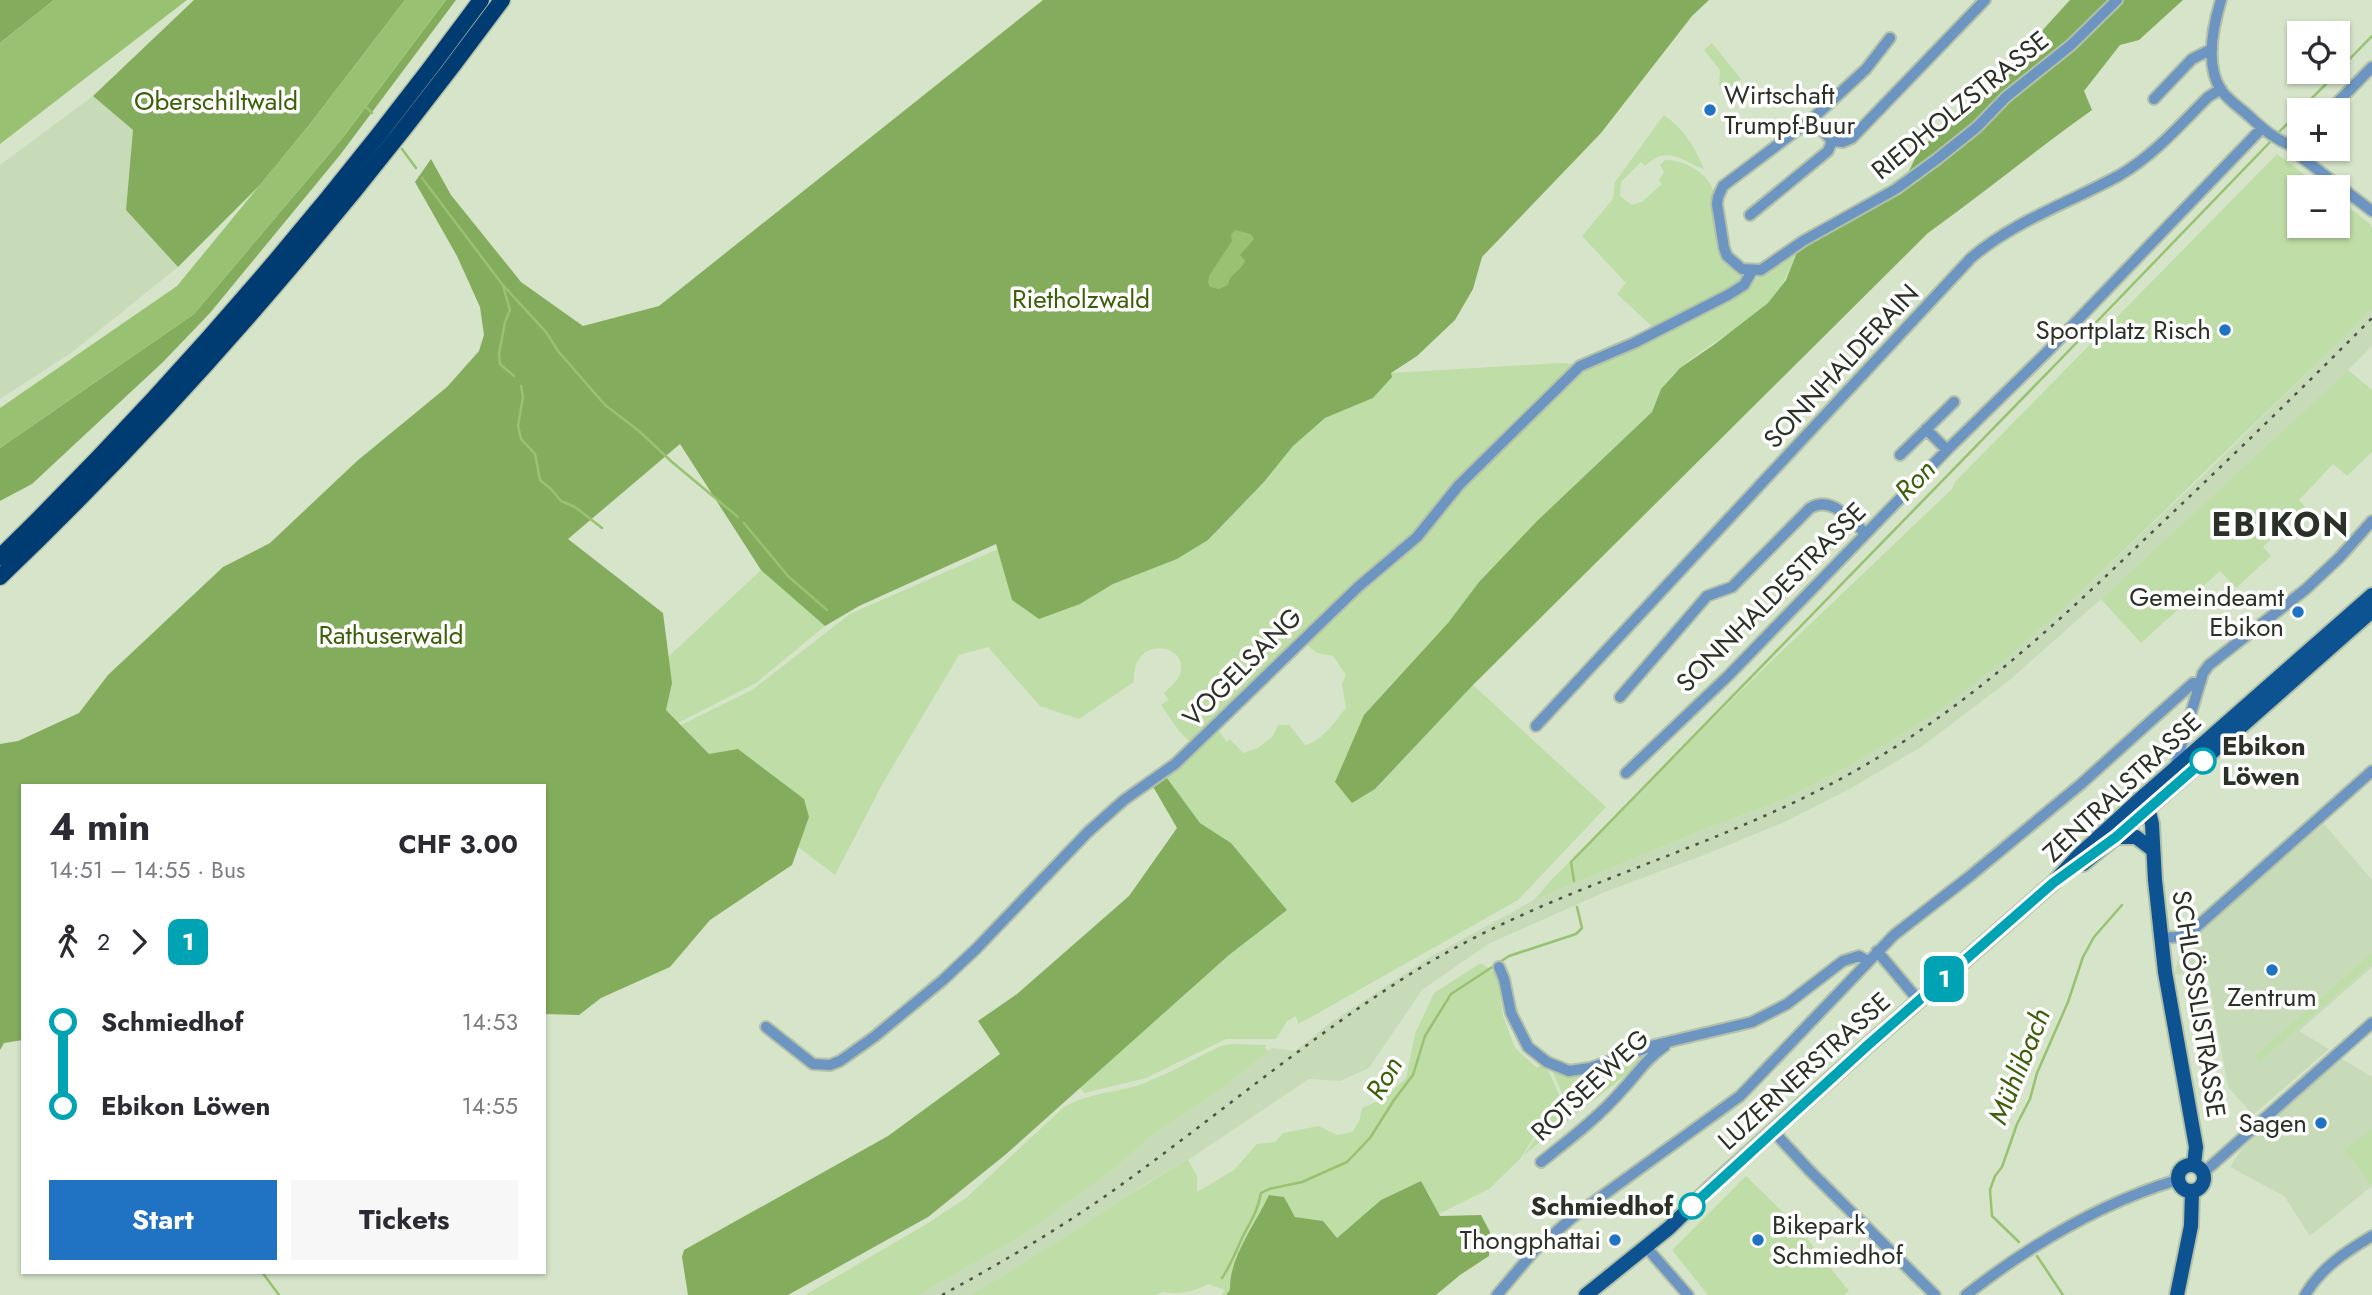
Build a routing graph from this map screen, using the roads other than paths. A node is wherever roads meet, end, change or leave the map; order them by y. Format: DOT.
graph roads {
  1 [pos="481,0"];
  2 [pos="502,0"];
  3 [pos="1985,0"];
  4 [pos="2117,0"];
  5 [pos="2221,0"];
  6 [pos="1890,38"];
  7 [pos="2212,48"];
  8 [pos="2372,67"];
  9 [pos="2221,89"];
  10 [pos="2342,98"];
  11 [pos="2154,99"];
  12 [pos="1812,119"];
  13 [pos="2264,130"];
  14 [pos="1832,141"];
  15 [pos="2287,144"];
  16 [pos="2305,161"];
  17 [pos="2372,211"];
  18 [pos="1750,215"];
  19 [pos="1752,271"];
  20 [pos="1954,402"];
  21 [pos="1926,429"];
  22 [pos="1947,450"];
  23 [pos="1899,454"];
  24 [pos="2372,520"];
  25 [pos="1865,533"];
  26 [pos="0,557"];
  27 [pos="0,577"];
  28 [pos="2372,595"];
  29 [pos="2372,611"];
  30 [pos="2201,681"];
  31 [pos="1620,697"];
  32 [pos="1536,726"];
  33 [pos="2174,770"];
  34 [pos="2372,771"];
  35 [pos="1626,773"];
  36 [pos="2144,804"];
  37 [pos="2116,837"];
  38 [pos="2153,850"];
  39 [pos="2053,883"];
  40 [pos="2161,938"];
  41 [pos="1877,951"];
  42 [pos="1868,961"];
  43 [pos="1499,967"];
  44 [pos="1919,1001"];
  45 [pos="2372,1023"];
  46 [pos="766,1027"];
  47 [pos="1670,1042"];
  48 [pos="1774,1132"];
  49 [pos="1541,1162"];
  50 [pos="2199,1169"];
  51 [pos="2177,1180"];
  52 [pos="2192,1192"];
  53 [pos="2372,1236"];
  54 [pos="1646,1247"];
  55 [pos="2173,1293"];
  56 [pos="1497,1295"];
  57 [pos="1586,1295"];
  58 [pos="1688,1295"];
  59 [pos="1935,1295"];
  60 [pos="1966,1295"];
  61 [pos="2305,1295"];
  1 -- 26 [label="highway"];
  2 -- 27 [label="highway"];
  3 -- 14 [label="street"];
  4 -- 19 [label="street, RIEDHOLZSTRASSE"];
  5 -- 7 [label="street"];
  6 -- 12 [label="street"];
  7 -- 9 [label="street"];
  7 -- 11 [label="street"];
  8 -- 10 [label="street"];
  9 -- 13 [label="street"];
  9 -- 32 [label="street, SONNHALDERAIN"];
  12 -- 14 [label="street"];
  12 -- 19 [label="street"];
  13 -- 15 [label="street"];
  13 -- 22 [label="street, SONNHALDESTRASSE"];
  14 -- 18 [label="street"];
  16 -- 17 [label="street"];
  19 -- 46 [label="street, VOGELSANG"];
  20 -- 21 [label="street"];
  21 -- 22 [label="street"];
  21 -- 23 [label="street"];
  22 -- 25 [label="street, SONNHALDESTRASSE"];
  24 -- 30 [label="street"];
  25 -- 31 [label="street"];
  25 -- 35 [label="street, SONNHALDESTRASSE"];
  28 -- 33 [label="main road, ZENTRALSTRASSE"];
  29 -- 36 [label="main road, ZENTRALSTRASSE"];
  30 -- 33 [label="street"];
  30 -- 41 [label="street"];
  33 -- 36 [label="main road, ZENTRALSTRASSE"];
  34 -- 40 [label="street"];
  36 -- 37 [label="main road, ZENTRALSTRASSE"];
  36 -- 38 [label="main road, SCHLÖSSLISTRASSE"];
  36 -- 39 [label="main road, ZENTRALSTRASSE"];
  37 -- 38 [label="main road"];
  37 -- 39 [label="main road, ZENTRALSTRASSE"];
  38 -- 40 [label="main road, SCHLÖSSLISTRASSE"];
  39 -- 44 [label="main road, LUZERNERSTRASSE"];
  40 -- 50 [label="main road, SCHLÖSSLISTRASSE"];
  41 -- 42 [label="street"];
  41 -- 44 [label="street"];
  42 -- 47 [label="street, ROTSEEWEG"];
  42 -- 56 [label="street"];
  43 -- 47 [label="street, ROTSEEWEG"];
  44 -- 48 [label="main road, LUZERNERSTRASSE"];
  45 -- 50 [label="street"];
  47 -- 49 [label="street, ROTSEEWEG"];
  48 -- 54 [label="main road, LUZERNERSTRASSE"];
  48 -- 59 [label="street"];
  50 -- 51 [label="main road"];
  50 -- 52 [label="main road"];
  51 -- 52 [label="main road"];
  51 -- 60 [label="street"];
  52 -- 55 [label="main road"];
  53 -- 61 [label="street"];
  54 -- 57 [label="main road, LUZERNERSTRASSE"];
  54 -- 58 [label="street"];
}
